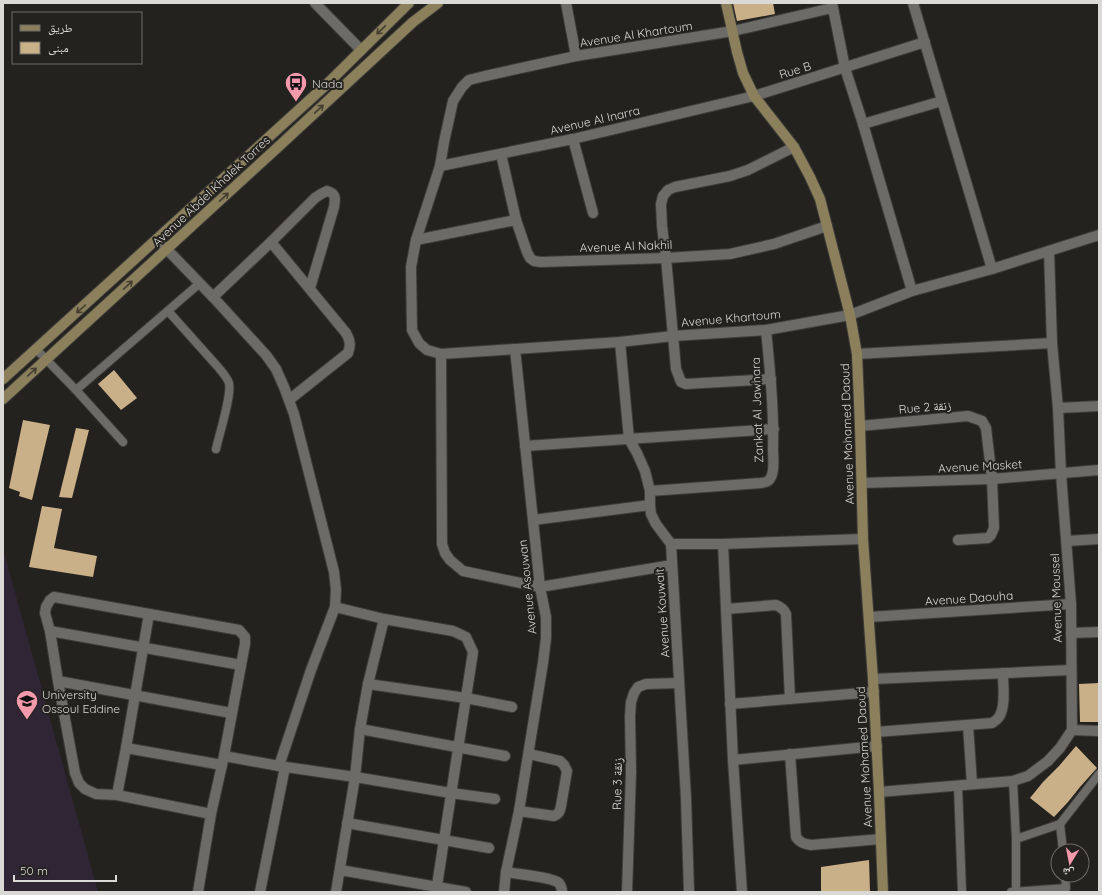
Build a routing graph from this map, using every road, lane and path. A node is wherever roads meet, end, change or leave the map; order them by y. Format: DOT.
graph roads {
  1 [pos="315,3"];
  2 [pos="410,3"];
  3 [pos="438,3"];
  4 [pos="566,3"];
  5 [pos="726,3"];
  6 [pos="913,3"];
  7 [pos="832,5"];
  8 [pos="733,32"];
  9 [pos="925,42"];
  10 [pos="361,50"];
  11 [pos="576,56"];
  12 [pos="845,68"];
  13 [pos="754,96"];
  14 [pos="942,101"];
  15 [pos="862,124"];
  16 [pos="573,139"];
  17 [pos="794,147"];
  18 [pos="501,154"];
  19 [pos="440,166"];
  20 [pos="593,213"];
  21 [pos="516,220"];
  22 [pos="827,226"];
  23 [pos="1099,235"];
  24 [pos="157,239"];
  25 [pos="416,240"];
  26 [pos="271,242"];
  27 [pos="167,249"];
  28 [pos="1049,251"];
  29 [pos="666,258"];
  30 [pos="992,268"];
  31 [pos="200,283"];
  32 [pos="310,288"];
  33 [pos="912,291"];
  34 [pos="213,297"];
  35 [pos="168,311"];
  36 [pos="850,315"];
  37 [pos="766,330"];
  38 [pos="673,336"];
  39 [pos="620,342"];
  40 [pos="1052,343"];
  41 [pos="36,349"];
  42 [pos="515,349"];
  43 [pos="441,354"];
  44 [pos="857,354"];
  45 [pos="46,359"];
  46 [pos="3,379"];
  47 [pos="771,379"];
  48 [pos="76,390"];
  49 [pos="3,399"];
  50 [pos="289,400"];
  51 [pos="1099,406"];
  52 [pos="1058,408"];
  53 [pos="860,426"];
  54 [pos="774,429"];
  55 [pos="629,439"];
  56 [pos="122,442"];
  57 [pos="525,446"];
  58 [pos="216,449"];
  59 [pos="1099,470"];
  60 [pos="1061,474"];
  61 [pos="992,479"];
  62 [pos="862,483"];
  63 [pos="650,491"];
  64 [pos="650,505"];
  65 [pos="533,520"];
  66 [pos="1099,538"];
  67 [pos="863,539"];
  68 [pos="958,540"];
  69 [pos="1067,540"];
  70 [pos="671,544"];
  71 [pos="723,544"];
  72 [pos="672,565"];
  73 [pos="540,587"];
  74 [pos="1071,604"];
  75 [pos="335,607"];
  76 [pos="726,609"];
  77 [pos="149,614"];
  78 [pos="869,617"];
  79 [pos="384,619"];
  80 [pos="50,631"];
  81 [pos="1099,632"];
  82 [pos="1071,633"];
  83 [pos="144,647"];
  84 [pos="240,664"];
  85 [pos="1071,670"];
  86 [pos="1003,673"];
  87 [pos="873,679"];
  88 [pos="58,681"];
  89 [pos="679,683"];
  90 [pos="368,684"];
  91 [pos="874,692"];
  92 [pos="135,696"];
  93 [pos="466,698"];
  94 [pos="790,699"];
  95 [pos="730,704"];
  96 [pos="512,707"];
  97 [pos="231,713"];
  98 [pos="968,725"];
  99 [pos="360,729"];
  100 [pos="1072,730"];
  101 [pos="1099,731"];
  102 [pos="876,732"];
  103 [pos="877,746"];
  104 [pos="459,747"];
  105 [pos="126,748"];
  106 [pos="529,754"];
  107 [pos="790,754"];
  108 [pos="505,756"];
  109 [pos="223,760"];
  110 [pos="733,760"];
  111 [pos="282,767"];
  112 [pos="1099,774"];
  113 [pos="355,777"];
  114 [pos="1013,781"];
  115 [pos="972,784"];
  116 [pos="958,786"];
  117 [pos="879,792"];
  118 [pos="451,793"];
  119 [pos="117,795"];
  120 [pos="495,799"];
  121 [pos="519,811"];
  122 [pos="211,814"];
  123 [pos="347,823"];
  124 [pos="1060,824"];
  125 [pos="881,839"];
  126 [pos="1016,839"];
  127 [pos="444,840"];
  128 [pos="1062,843"];
  129 [pos="488,848"];
  130 [pos="340,870"];
  131 [pos="506,872"];
  132 [pos="436,890"];
  133 [pos="1066,890"];
  134 [pos="198,892"];
  135 [pos="260,892"];
  136 [pos="336,892"];
  137 [pos="466,892"];
  138 [pos="504,892"];
  139 [pos="562,892"];
  140 [pos="627,892"];
  141 [pos="689,892"];
  142 [pos="742,892"];
  143 [pos="883,892"];
  144 [pos="962,892"];
  145 [pos="1011,892"];
  146 [pos="1016,892"];
  1 -- 10 [label="street"];
  2 -- 10 [label="main road, Avenue Abdel Khalek Torres, one-way"];
  27 -- 3 [label="main road, Avenue Abdel Khalek Torres, one-way"];
  4 -- 11 [label="street"];
  5 -- 8 [label="main road, Avenue Mohamed Daoud"];
  6 -- 9 [label="street"];
  7 -- 8 [label="street, Avenue Al Khartoum"];
  7 -- 12 [label="street"];
  8 -- 11 [label="street, Avenue Al Khartoum"];
  8 -- 13 [label="main road, Avenue Mohamed Daoud"];
  9 -- 12 [label="street, Rue B"];
  9 -- 14 [label="street"];
  10 -- 24 [label="main road, Avenue Abdel Khalek Torres"];
  11 -- 19 [label="street, Avenue Al Khartoum"];
  12 -- 13 [label="street, Rue B"];
  12 -- 15 [label="street"];
  13 -- 16 [label="street, Avenue Al Inarra"];
  13 -- 17 [label="main road, Avenue Mohamed Daoud"];
  14 -- 15 [label="street"];
  14 -- 30 [label="street"];
  15 -- 33 [label="street"];
  16 -- 18 [label="street, Avenue Al Inarra"];
  16 -- 20 [label="street"];
  17 -- 22 [label="main road, Avenue Mohamed Daoud"];
  17 -- 29 [label="street"];
  18 -- 19 [label="street, Avenue Al Inarra"];
  18 -- 21 [label="street, Avenue Al Nakhil"];
  19 -- 25 [label="street"];
  21 -- 25 [label="street"];
  21 -- 29 [label="street, Avenue Al Nakhil"];
  22 -- 29 [label="street, Avenue Al Nakhil"];
  22 -- 36 [label="main road, Avenue Mohamed Daoud"];
  23 -- 28 [label="street, Avenue Khartoum"];
  24 -- 27 [label="street"];
  24 -- 41 [label="main road, Avenue Abdel Khalek Torres, one-way"];
  25 -- 43 [label="street, Avenue Khartoum"];
  26 -- 32 [label="street"];
  26 -- 32 [label="street"];
  26 -- 34 [label="street"];
  27 -- 31 [label="street"];
  45 -- 27 [label="main road, Avenue Abdel Khalek Torres, one-way"];
  28 -- 30 [label="street, Avenue Khartoum"];
  28 -- 40 [label="street, Avenue Moussel"];
  29 -- 38 [label="street"];
  30 -- 33 [label="street, Avenue Khartoum"];
  31 -- 34 [label="street"];
  31 -- 35 [label="lane"];
  32 -- 50 [label="street"];
  33 -- 36 [label="street, Avenue Khartoum"];
  34 -- 50 [label="street"];
  35 -- 48 [label="lane"];
  35 -- 58 [label="lane"];
  36 -- 37 [label="street, Avenue Khartoum"];
  36 -- 44 [label="main road, Avenue Mohamed Daoud"];
  37 -- 38 [label="street, Avenue Khartoum"];
  37 -- 47 [label="street, Zankat Al Jawhara"];
  38 -- 39 [label="street, Avenue Khartoum"];
  38 -- 47 [label="street"];
  39 -- 42 [label="street, Avenue Khartoum"];
  39 -- 55 [label="street"];
  40 -- 44 [label="street"];
  40 -- 52 [label="street, Avenue Moussel"];
  41 -- 45 [label="lane"];
  41 -- 46 [label="main road, Avenue Abdel Khalek Torres"];
  42 -- 43 [label="street, Avenue Khartoum"];
  42 -- 57 [label="street, Avenue Asouwan"];
  43 -- 73 [label="street"];
  44 -- 53 [label="main road, Avenue Mohamed Daoud"];
  45 -- 48 [label="lane"];
  49 -- 45 [label="main road, Avenue Abdel Khalek Torres, one-way"];
  47 -- 54 [label="street, Zankat Al Jawhara"];
  48 -- 56 [label="lane"];
  50 -- 75 [label="street"];
  51 -- 52 [label="street"];
  52 -- 60 [label="street, Avenue Moussel"];
  53 -- 61 [label="street, Rue 2 زنقة"];
  53 -- 62 [label="main road, Avenue Mohamed Daoud"];
  54 -- 55 [label="street"];
  54 -- 63 [label="street, Zankat Al Jawhara"];
  55 -- 57 [label="street"];
  55 -- 63 [label="street"];
  57 -- 65 [label="street, Avenue Asouwan"];
  59 -- 60 [label="street, Avenue Masket"];
  60 -- 61 [label="street, Avenue Masket"];
  60 -- 69 [label="street, Avenue Moussel"];
  61 -- 62 [label="street, Avenue Masket"];
  61 -- 68 [label="street"];
  62 -- 67 [label="main road, Avenue Mohamed Daoud"];
  63 -- 64 [label="street"];
  64 -- 65 [label="street"];
  64 -- 70 [label="street"];
  65 -- 73 [label="street, Avenue Asouwan"];
  66 -- 69 [label="street"];
  67 -- 71 [label="street"];
  67 -- 78 [label="main road, Avenue Mohamed Daoud"];
  69 -- 74 [label="street, Avenue Moussel"];
  70 -- 71 [label="street"];
  70 -- 72 [label="street, Avenue Kouwait"];
  71 -- 76 [label="street"];
  72 -- 73 [label="street"];
  72 -- 89 [label="street, Avenue Kouwait"];
  73 -- 106 [label="street, Avenue Asouwan"];
  74 -- 78 [label="street, Avenue Daouha"];
  74 -- 82 [label="street, Avenue Moussel"];
  75 -- 79 [label="street"];
  75 -- 111 [label="street"];
  76 -- 94 [label="street"];
  76 -- 95 [label="street"];
  77 -- 80 [label="street"];
  77 -- 83 [label="street"];
  77 -- 84 [label="street"];
  78 -- 87 [label="main road, Avenue Mohamed Daoud"];
  79 -- 90 [label="street"];
  79 -- 93 [label="street"];
  80 -- 83 [label="street"];
  80 -- 88 [label="street"];
  81 -- 82 [label="street"];
  82 -- 85 [label="street, Avenue Moussel"];
  83 -- 84 [label="street"];
  83 -- 92 [label="street"];
  84 -- 97 [label="street"];
  85 -- 86 [label="street"];
  85 -- 100 [label="street, Avenue Moussel"];
  86 -- 87 [label="street"];
  86 -- 98 [label="street"];
  87 -- 91 [label="main road, Avenue Mohamed Daoud"];
  88 -- 92 [label="street"];
  88 -- 119 [label="street"];
  89 -- 140 [label="street, Rue 3 زنقة"];
  89 -- 141 [label="street, Avenue Kouwait"];
  90 -- 93 [label="street"];
  90 -- 99 [label="street"];
  91 -- 94 [label="street"];
  91 -- 102 [label="main road, Avenue Mohamed Daoud"];
  92 -- 97 [label="street"];
  92 -- 105 [label="street"];
  93 -- 96 [label="street"];
  93 -- 104 [label="street"];
  94 -- 95 [label="street"];
  95 -- 110 [label="street"];
  97 -- 109 [label="street"];
  98 -- 102 [label="street"];
  98 -- 115 [label="street"];
  99 -- 104 [label="street"];
  99 -- 113 [label="street"];
  100 -- 101 [label="street"];
  100 -- 114 [label="street"];
  102 -- 103 [label="main road, Avenue Mohamed Daoud"];
  103 -- 107 [label="street"];
  103 -- 117 [label="main road, Avenue Mohamed Daoud"];
  104 -- 108 [label="street"];
  104 -- 118 [label="street"];
  105 -- 109 [label="street"];
  105 -- 119 [label="street"];
  106 -- 121 [label="street, Avenue Asouwan"];
  106 -- 121 [label="street"];
  107 -- 110 [label="street"];
  107 -- 125 [label="street"];
  109 -- 111 [label="street"];
  109 -- 122 [label="street"];
  110 -- 142 [label="street"];
  111 -- 113 [label="street"];
  111 -- 135 [label="street"];
  112 -- 124 [label="lane"];
  113 -- 118 [label="street"];
  113 -- 123 [label="street"];
  114 -- 115 [label="street"];
  114 -- 126 [label="lane"];
  115 -- 116 [label="street"];
  116 -- 117 [label="street"];
  116 -- 144 [label="lane"];
  117 -- 125 [label="main road, Avenue Mohamed Daoud"];
  118 -- 120 [label="street"];
  118 -- 127 [label="street"];
  119 -- 122 [label="street"];
  121 -- 131 [label="street, Avenue Asouwan"];
  122 -- 134 [label="street"];
  123 -- 127 [label="street"];
  123 -- 130 [label="street"];
  124 -- 126 [label="lane"];
  124 -- 128 [label="lane"];
  125 -- 143 [label="main road, Avenue Mohamed Daoud"];
  126 -- 146 [label="lane"];
  127 -- 129 [label="street"];
  127 -- 132 [label="street"];
  130 -- 132 [label="street"];
  130 -- 136 [label="street"];
  131 -- 138 [label="street, Avenue Asouwan"];
  131 -- 139 [label="street"];
  132 -- 137 [label="street"];
  133 -- 146 [label="lane"];
  145 -- 146 [label="lane"];
}
